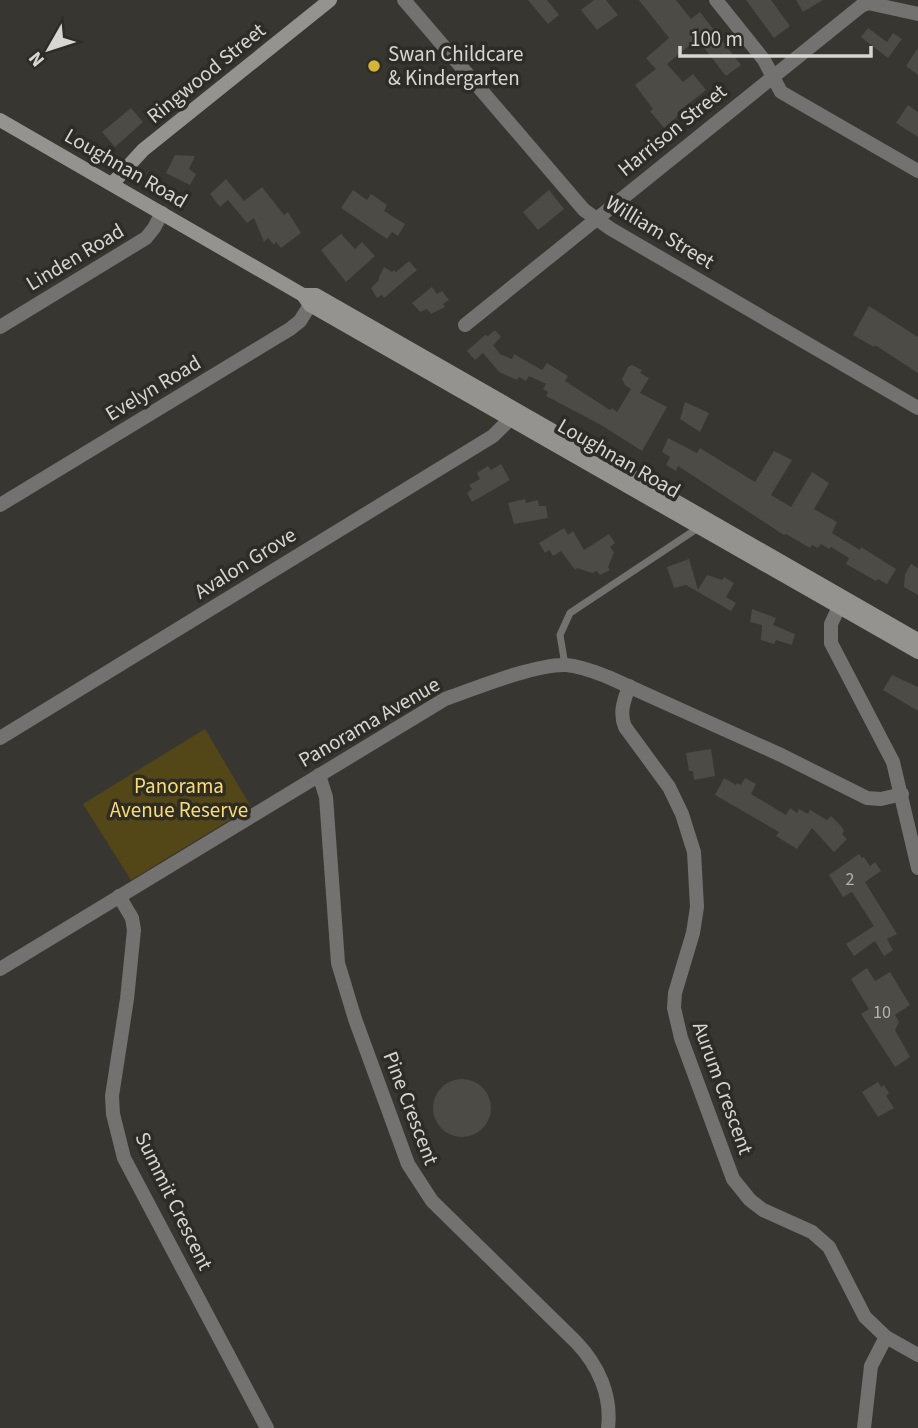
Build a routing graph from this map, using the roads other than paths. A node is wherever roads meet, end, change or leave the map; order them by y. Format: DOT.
graph roads {
  1 [pos="330,0"];
  2 [pos="404,0"];
  3 [pos="716,0"];
  4 [pos="918,14"];
  5 [pos="772,76"];
  6 [pos="0,120"];
  7 [pos="918,172"];
  8 [pos="112,184"];
  9 [pos="162,213"];
  10 [pos="596,219"];
  11 [pos="310,298"];
  12 [pos="465,325"];
  13 [pos="0,327"];
  14 [pos="918,408"];
  15 [pos="509,420"];
  16 [pos="0,505"];
  17 [pos="699,528"];
  18 [pos="839,607"];
  19 [pos="918,640"];
  20 [pos="918,652"];
  21 [pos="565,665"];
  22 [pos="629,686"];
  23 [pos="0,738"];
  24 [pos="318,775"];
  25 [pos="902,794"];
  26 [pos="918,868"];
  27 [pos="119,896"];
  28 [pos="0,969"];
  29 [pos="886,1337"];
  30 [pos="918,1355"];
  31 [pos="267,1428"];
  32 [pos="608,1428"];
  33 [pos="864,1428"];
  1 -- 8 [label="main road, Ringwood Street"];
  2 -- 10 [label="street, William Street"];
  3 -- 5 [label="street"];
  4 -- 5 [label="street, Harrison Street"];
  5 -- 7 [label="street"];
  5 -- 10 [label="street, Harrison Street"];
  6 -- 8 [label="main road, Loughnan Road"];
  8 -- 9 [label="main road, Loughnan Road"];
  9 -- 11 [label="main road, Loughnan Road"];
  9 -- 13 [label="street, Linden Road"];
  10 -- 12 [label="street, Harrison Street"];
  10 -- 14 [label="street, William Street"];
  11 -- 15 [label="main road, Loughnan Road"];
  11 -- 16 [label="street, Evelyn Road"];
  11 -- 19 [label="main road, Loughnan Road"];
  15 -- 17 [label="main road, Loughnan Road"];
  15 -- 23 [label="street, Avalon Grove"];
  17 -- 18 [label="main road, Loughnan Road"];
  17 -- 21 [label="lane"];
  18 -- 20 [label="main road, Loughnan Road"];
  18 -- 25 [label="street"];
  21 -- 22 [label="street, Panorama Avenue"];
  21 -- 24 [label="street, Panorama Avenue"];
  22 -- 25 [label="street, Panorama Avenue"];
  22 -- 29 [label="street, Aurum Crescent"];
  24 -- 27 [label="street, Panorama Avenue"];
  24 -- 32 [label="street, Pine Crescent"];
  25 -- 26 [label="street"];
  27 -- 28 [label="street, Panorama Avenue"];
  27 -- 31 [label="street, Summit Crescent"];
  29 -- 30 [label="street, Aurum Crescent"];
  29 -- 33 [label="street"];
}
